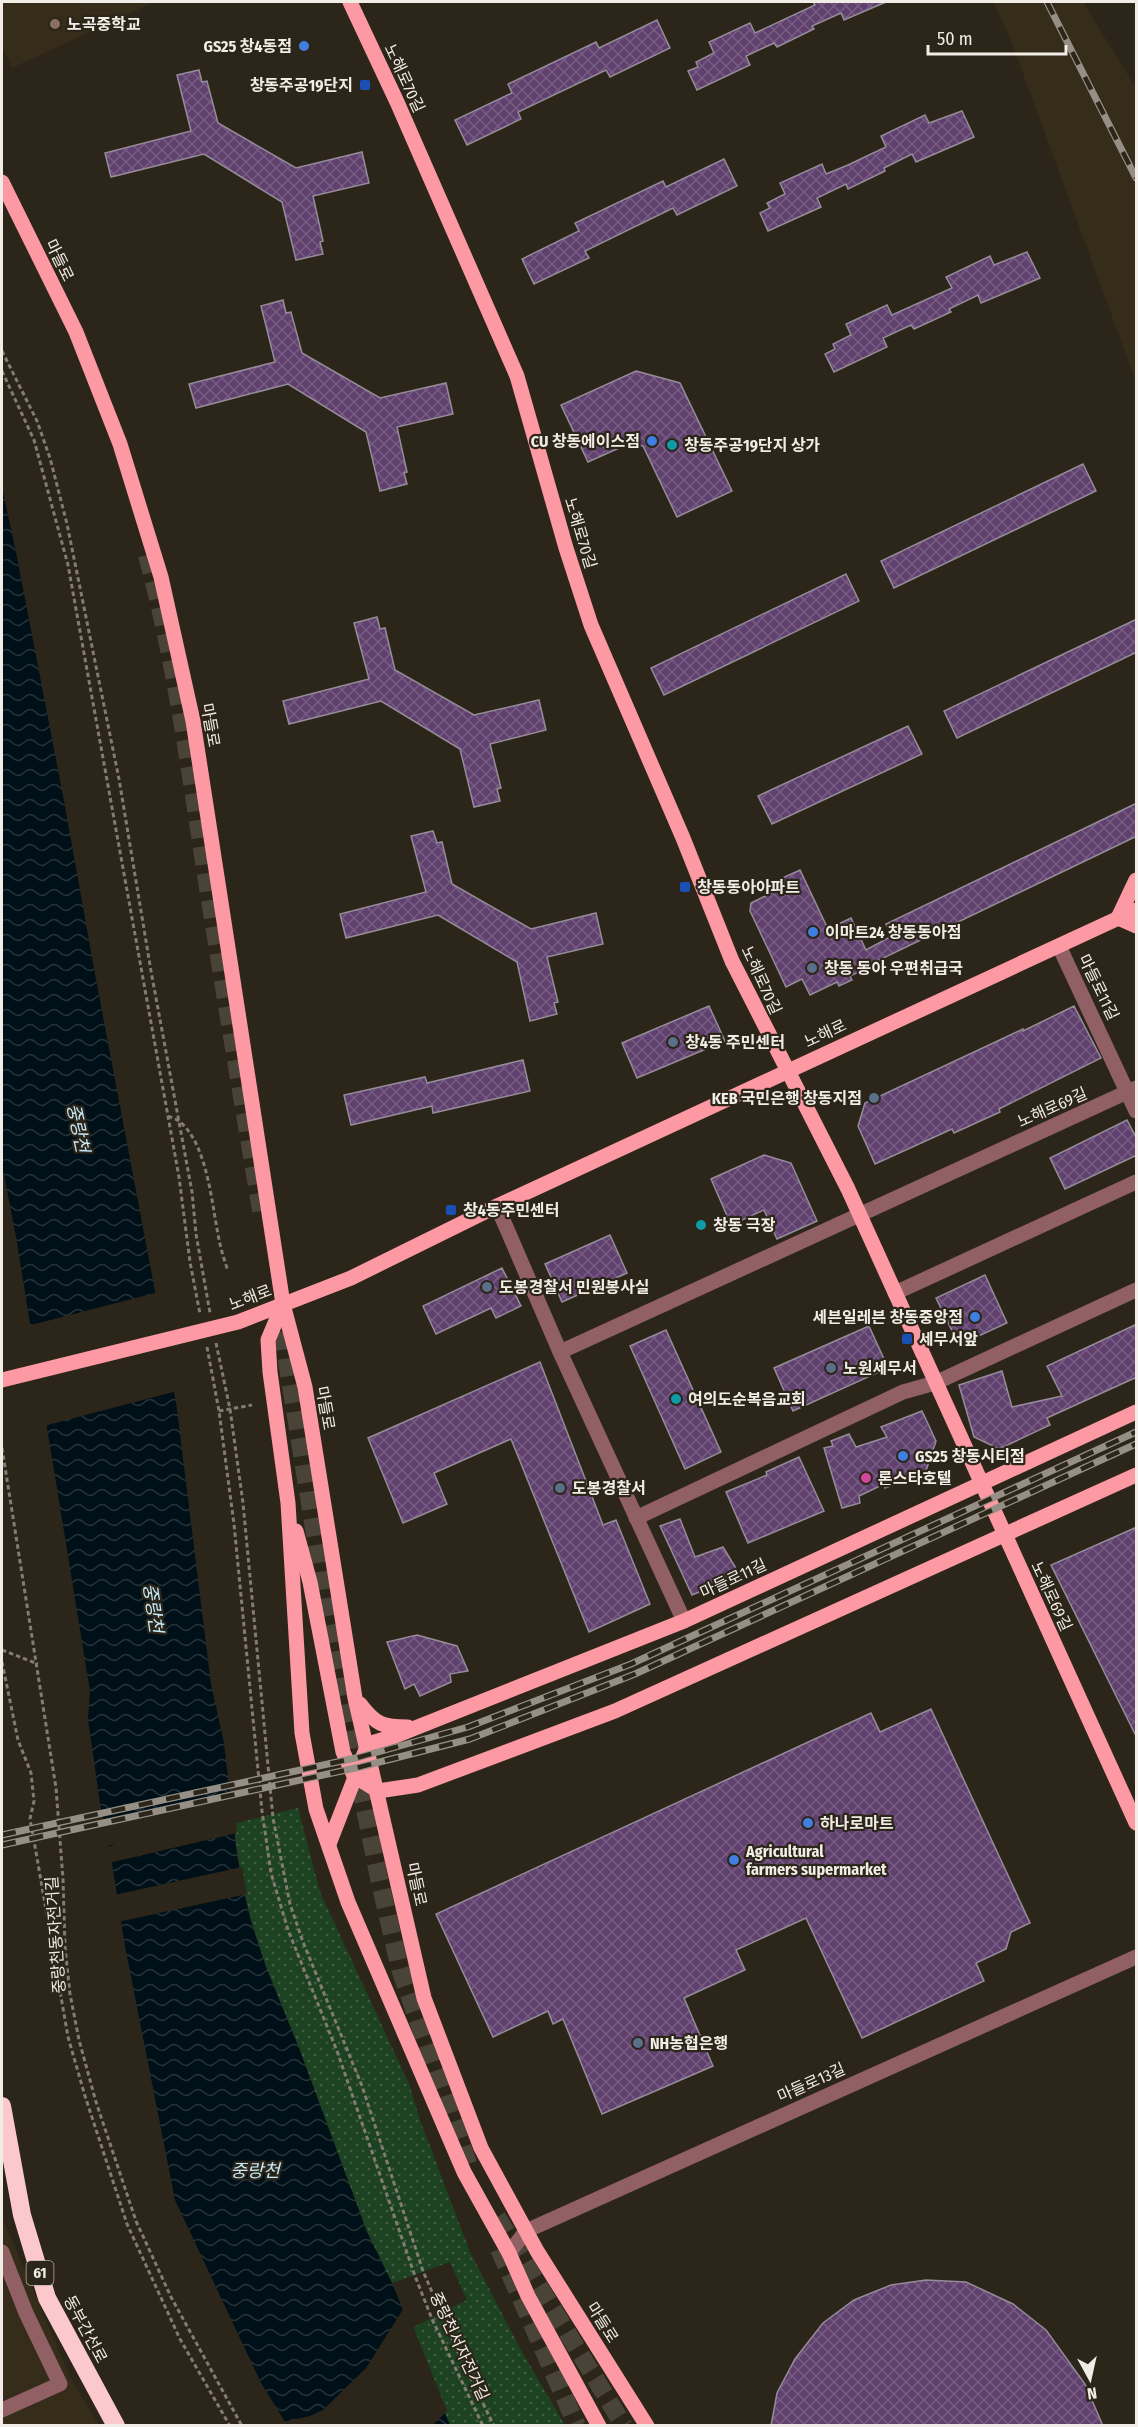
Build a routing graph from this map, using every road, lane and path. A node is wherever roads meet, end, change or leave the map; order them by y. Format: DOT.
graph roads {
  1 [pos="350,2"];
  2 [pos="2,182"];
  3 [pos="1137,880"];
  4 [pos="1137,910"];
  5 [pos="1118,918"];
  6 [pos="1137,926"];
  7 [pos="1059,946"];
  8 [pos="788,1071"];
  9 [pos="1132,1090"];
  10 [pos="1137,1111"];
  11 [pos="168,1116"];
  12 [pos="1137,1182"];
  13 [pos="497,1206"];
  14 [pos="859,1214"];
  15 [pos="228,1271"];
  16 [pos="1137,1290"];
  17 [pos="895,1293"];
  18 [pos="283,1304"];
  19 [pos="560,1352"];
  20 [pos="2,1380"];
  21 [pos="935,1383"];
  22 [pos="252,1405"];
  23 [pos="219,1411"];
  24 [pos="1137,1412"];
  25 [pos="2,1448"];
  26 [pos="1137,1475"];
  27 [pos="981,1483"];
  28 [pos="288,1503"];
  29 [pos="636,1518"];
  30 [pos="1004,1534"];
  31 [pos="684,1621"];
  32 [pos="2,1650"];
  33 [pos="2,1662"];
  34 [pos="38,1664"];
  35 [pos="356,1698"];
  36 [pos="417,1728"];
  37 [pos="368,1744"];
  38 [pos="354,1776"];
  39 [pos="378,1791"];
  40 [pos="1137,1823"];
  41 [pos="329,1844"];
  42 [pos="1137,1957"];
  43 [pos="2,2106"];
  44 [pos="2,2164"];
  45 [pos="22,2215"];
  46 [pos="526,2231"];
  47 [pos="2,2252"];
  48 [pos="509,2253"];
  49 [pos="423,2271"];
  50 [pos="415,2276"];
  51 [pos="2,2410"];
  52 [pos="116,2426"];
  53 [pos="230,2426"];
  54 [pos="242,2426"];
  55 [pos="483,2426"];
  56 [pos="494,2426"];
  57 [pos="599,2426"];
  58 [pos="647,2426"];
  1 -- 8 [label="main road, 노해로70길"];
  2 -- 18 [label="main road, 마들로"];
  3 -- 5 [label="main road"];
  4 -- 5 [label="main road, 노해로"];
  5 -- 6 [label="main road"];
  5 -- 7 [label="main road, 노해로"];
  7 -- 8 [label="main road, 노해로"];
  7 -- 9 [label="street, 마들로11길"];
  8 -- 13 [label="main road, 노해로"];
  8 -- 14 [label="main road, 노해로69길"];
  9 -- 10 [label="street, 마들로11길"];
  9 -- 14 [label="street, 노해로69길"];
  11 -- 15 [label="path"];
  12 -- 17 [label="street"];
  13 -- 18 [label="main road, 노해로"];
  13 -- 19 [label="street"];
  14 -- 17 [label="main road, 노해로69길"];
  14 -- 19 [label="street, 노해로69길"];
  16 -- 21 [label="street"];
  17 -- 21 [label="main road, 노해로69길"];
  18 -- 20 [label="main road, 노해로"];
  18 -- 28 [label="main road"];
  18 -- 35 [label="main road, 마들로"];
  19 -- 29 [label="street"];
  21 -- 27 [label="main road, 노해로69길"];
  21 -- 29 [label="street"];
  22 -- 23 [label="path"];
  24 -- 27 [label="main road, 마들로11길"];
  25 -- 34 [label="path, 중랑천동자전거길"];
  26 -- 30 [label="main road"];
  27 -- 30 [label="main road, 노해로69길"];
  27 -- 31 [label="main road, 마들로11길"];
  28 -- 38 [label="main road"];
  28 -- 41 [label="main road"];
  29 -- 31 [label="street"];
  30 -- 39 [label="main road"];
  30 -- 40 [label="main road, 노해로69길"];
  31 -- 36 [label="main road, 마들로11길"];
  32 -- 34 [label="path"];
  33 -- 53 [label="path"];
  34 -- 54 [label="path, 중랑천동자전거길"];
  35 -- 36 [label="main road"];
  35 -- 37 [label="main road, 마들로"];
  36 -- 37 [label="main road, 마들로11길"];
  37 -- 38 [label="main road"];
  37 -- 39 [label="main road, 마들로"];
  38 -- 39 [label="main road"];
  38 -- 41 [label="main road"];
  39 -- 46 [label="main road, 마들로"];
  41 -- 48 [label="main road"];
  42 -- 46 [label="street, 마들로13길"];
  43 -- 45 [label="highway, 동부간선로 / 61"];
  44 -- 45 [label="highway"];
  45 -- 52 [label="highway, 동부간선로 / 61"];
  46 -- 48 [label="street, 마들로13길"];
  46 -- 58 [label="main road, 마들로"];
  47 -- 51 [label="street"];
  48 -- 57 [label="main road"];
  49 -- 56 [label="path"];
  50 -- 55 [label="path, 중랑천서자전거길"];
}
